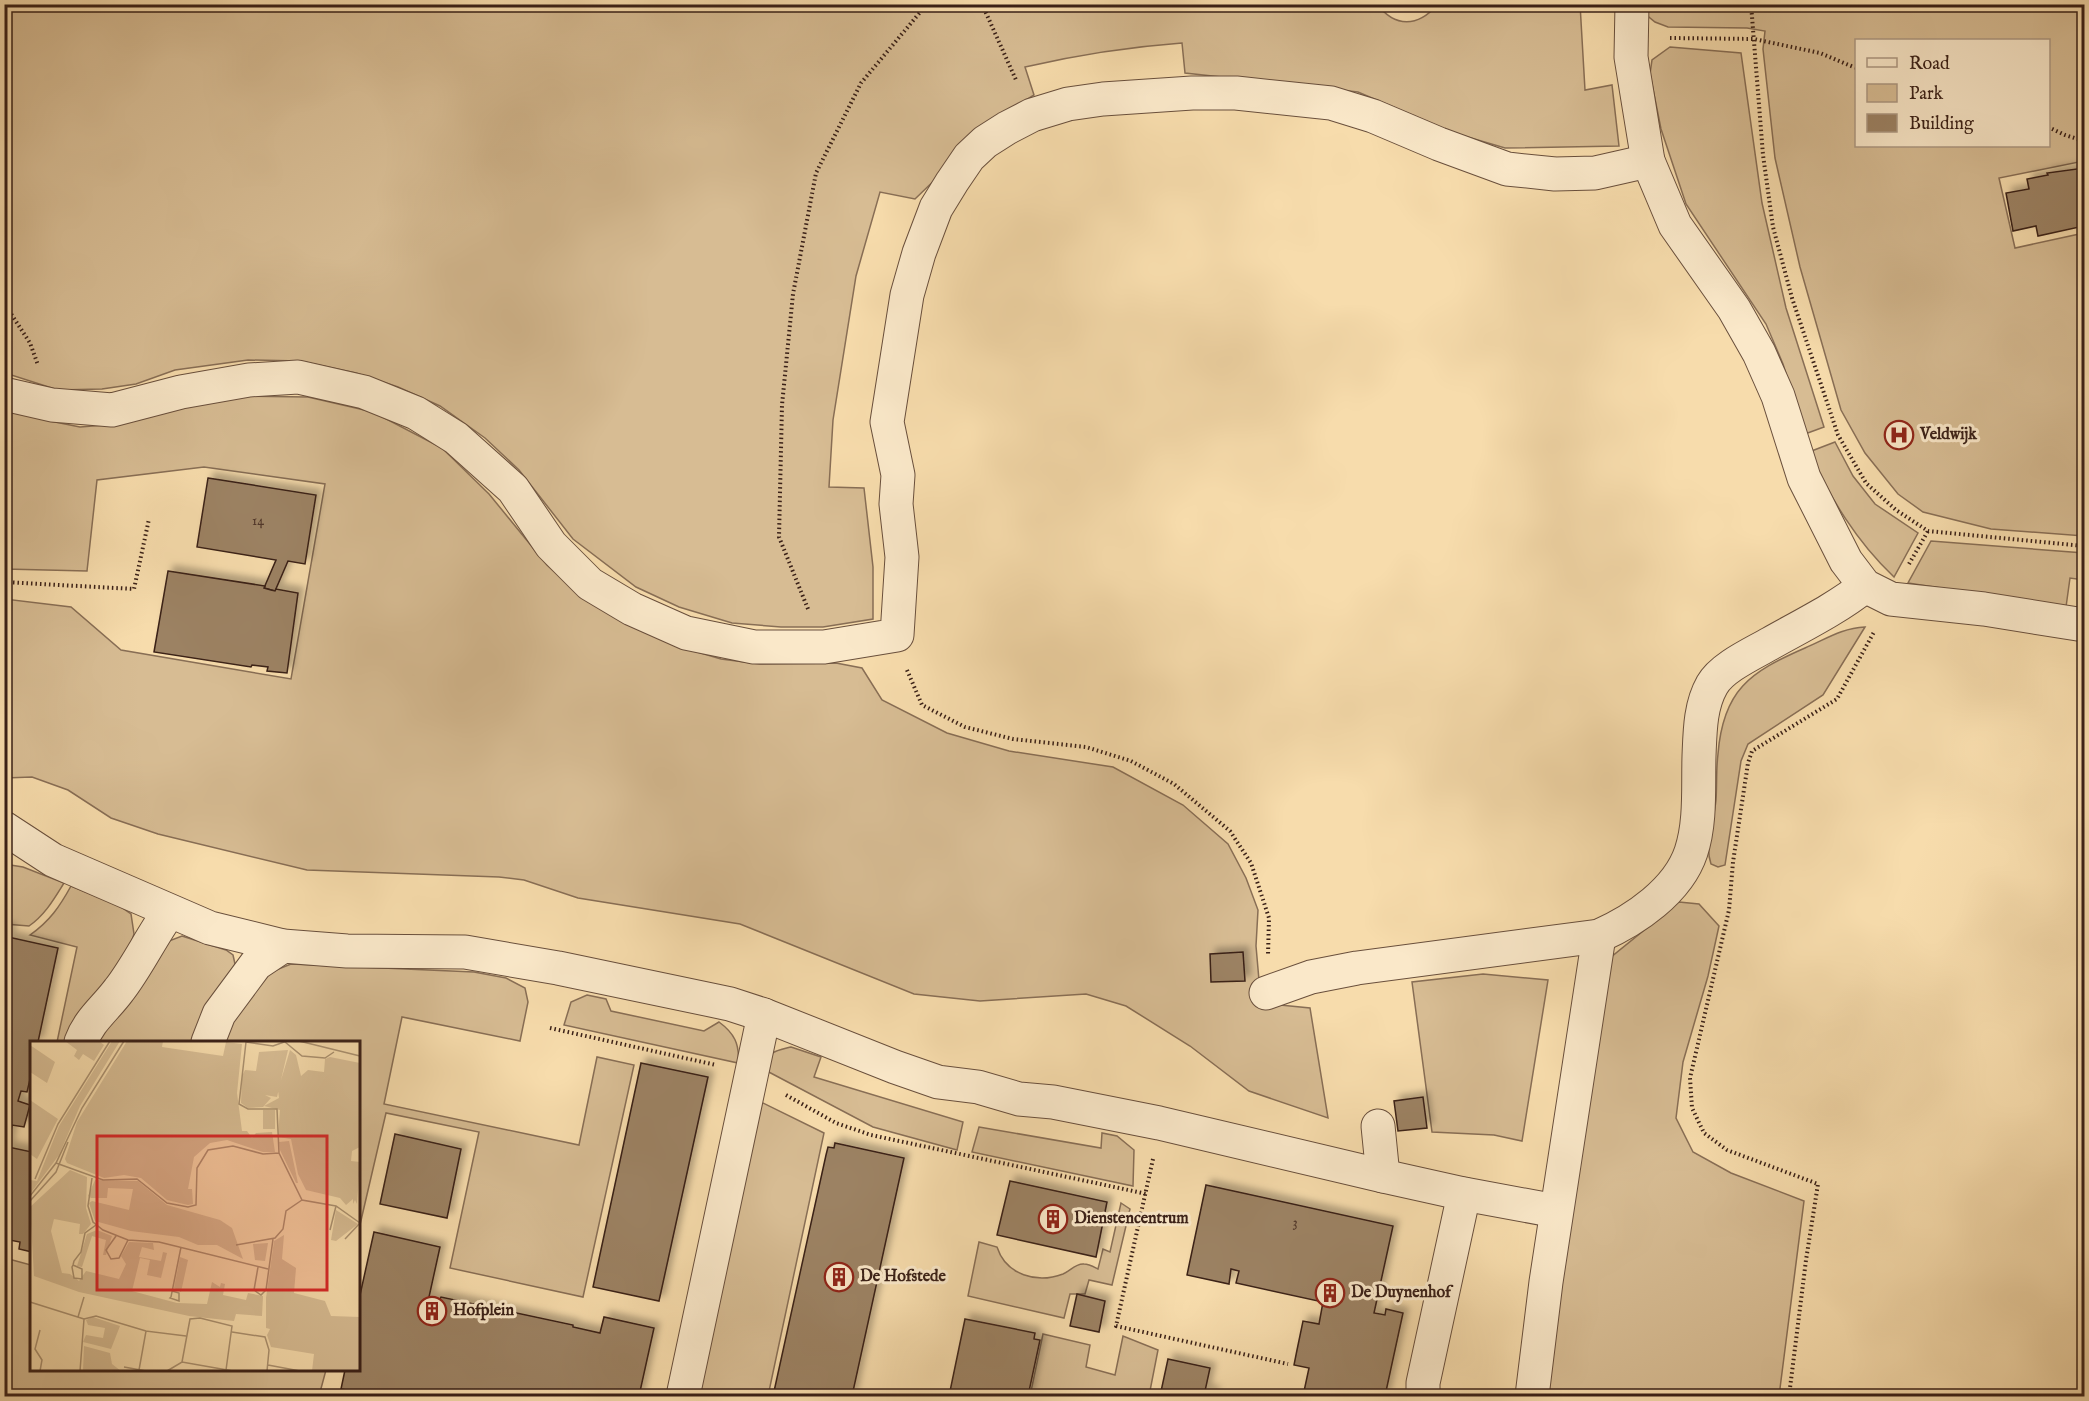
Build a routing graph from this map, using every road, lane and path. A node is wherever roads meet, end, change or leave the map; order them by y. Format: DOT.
graph roads {
  1 [pos="927,4"];
  2 [pos="982,4"];
  3 [pos="1632,4"];
  4 [pos="1751,4"];
  5 [pos="1632,37"];
  6 [pos="1754,39"];
  7 [pos="1855,67"];
  8 [pos="1032,115"];
  9 [pos="2050,128"];
  10 [pos="2085,141"];
  11 [pos="1648,161"];
  12 [pos="4,303"];
  13 [pos="4,394"];
  14 [pos="52,405"];
  15 [pos="149,519"];
  16 [pos="1928,531"];
  17 [pos="2085,546"];
  18 [pos="4,582"];
  19 [pos="1878,592"];
  20 [pos="2085,626"];
  21 [pos="897,635"];
  22 [pos="824,647"];
  23 [pos="4,828"];
  24 [pos="169,912"];
  25 [pos="1599,936"];
  26 [pos="283,946"];
  27 [pos="1266,993"];
  28 [pos="764,1015"];
  29 [pos="550,1028"];
  30 [pos="81,1041"];
  31 [pos="208,1041"];
  32 [pos="752,1077"];
  33 [pos="1160,1123"];
  34 [pos="1378,1126"];
  35 [pos="1383,1176"];
  36 [pos="1147,1194"];
  37 [pos="1464,1194"];
  38 [pos="1556,1211"];
  39 [pos="1288,1364"];
  40 [pos="683,1396"];
  41 [pos="1423,1396"];
  42 [pos="1532,1396"];
  43 [pos="1790,1396"];
  1 -- 22 [label="path"];
  2 -- 8 [label="path"];
  3 -- 5 [label="street"];
  4 -- 6 [label="path"];
  5 -- 6 [label="path"];
  5 -- 11 [label="street"];
  6 -- 7 [label="path"];
  6 -- 16 [label="path"];
  8 -- 11 [label="street"];
  8 -- 21 [label="street"];
  9 -- 10 [label="path"];
  11 -- 19 [label="street"];
  12 -- 14 [label="path"];
  13 -- 14 [label="street"];
  14 -- 22 [label="street"];
  15 -- 18 [label="path"];
  16 -- 17 [label="path"];
  16 -- 19 [label="path"];
  19 -- 20 [label="street"];
  19 -- 25 [label="street"];
  19 -- 43 [label="path"];
  21 -- 22 [label="street"];
  21 -- 27 [label="path"];
  23 -- 24 [label="street"];
  24 -- 26 [label="street"];
  24 -- 30 [label="street"];
  25 -- 27 [label="street"];
  25 -- 38 [label="street"];
  26 -- 28 [label="street"];
  26 -- 31 [label="street"];
  28 -- 32 [label="street"];
  28 -- 33 [label="street"];
  29 -- 32 [label="path"];
  32 -- 36 [label="path"];
  32 -- 40 [label="street"];
  33 -- 35 [label="street"];
  33 -- 36 [label="path"];
  34 -- 35 [label="street"];
  35 -- 37 [label="street"];
  36 -- 39 [label="path"];
  37 -- 38 [label="street"];
  37 -- 41 [label="street"];
  38 -- 42 [label="street"];
}
